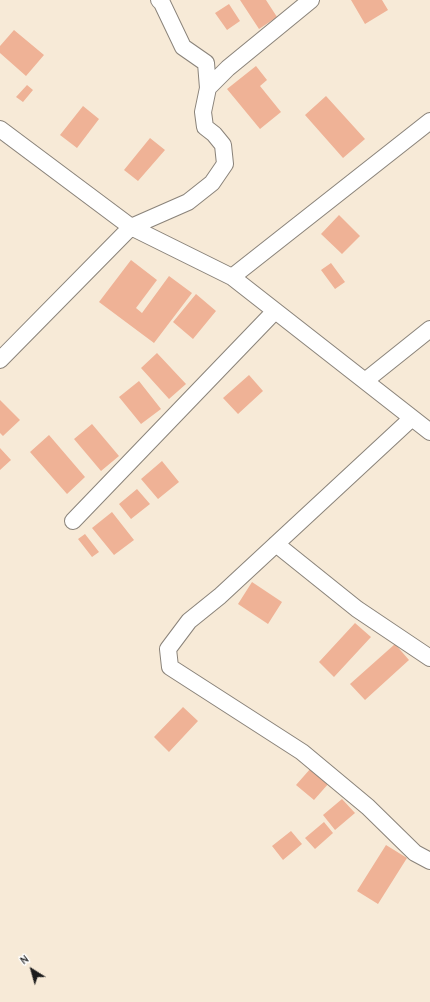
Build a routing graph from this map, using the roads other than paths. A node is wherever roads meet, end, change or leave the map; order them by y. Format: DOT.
graph roads {
  1 [pos="159,0"];
  2 [pos="311,0"];
  3 [pos="208,88"];
  4 [pos="430,121"];
  5 [pos="0,129"];
  6 [pos="131,227"];
  7 [pos="232,277"];
  8 [pos="275,311"];
  9 [pos="430,329"];
  10 [pos="0,360"];
  11 [pos="365,381"];
  12 [pos="412,418"];
  13 [pos="430,432"];
  14 [pos="74,521"];
  15 [pos="276,544"];
  16 [pos="430,658"];
  17 [pos="430,861"];
  1 -- 3 [label="street"];
  2 -- 3 [label="street"];
  3 -- 6 [label="street"];
  4 -- 7 [label="street"];
  5 -- 6 [label="street"];
  6 -- 7 [label="street"];
  6 -- 10 [label="street"];
  7 -- 8 [label="street"];
  8 -- 11 [label="street"];
  8 -- 14 [label="street"];
  9 -- 11 [label="street"];
  11 -- 12 [label="street"];
  12 -- 13 [label="street"];
  12 -- 15 [label="street"];
  15 -- 16 [label="street"];
  15 -- 17 [label="street"];
}
